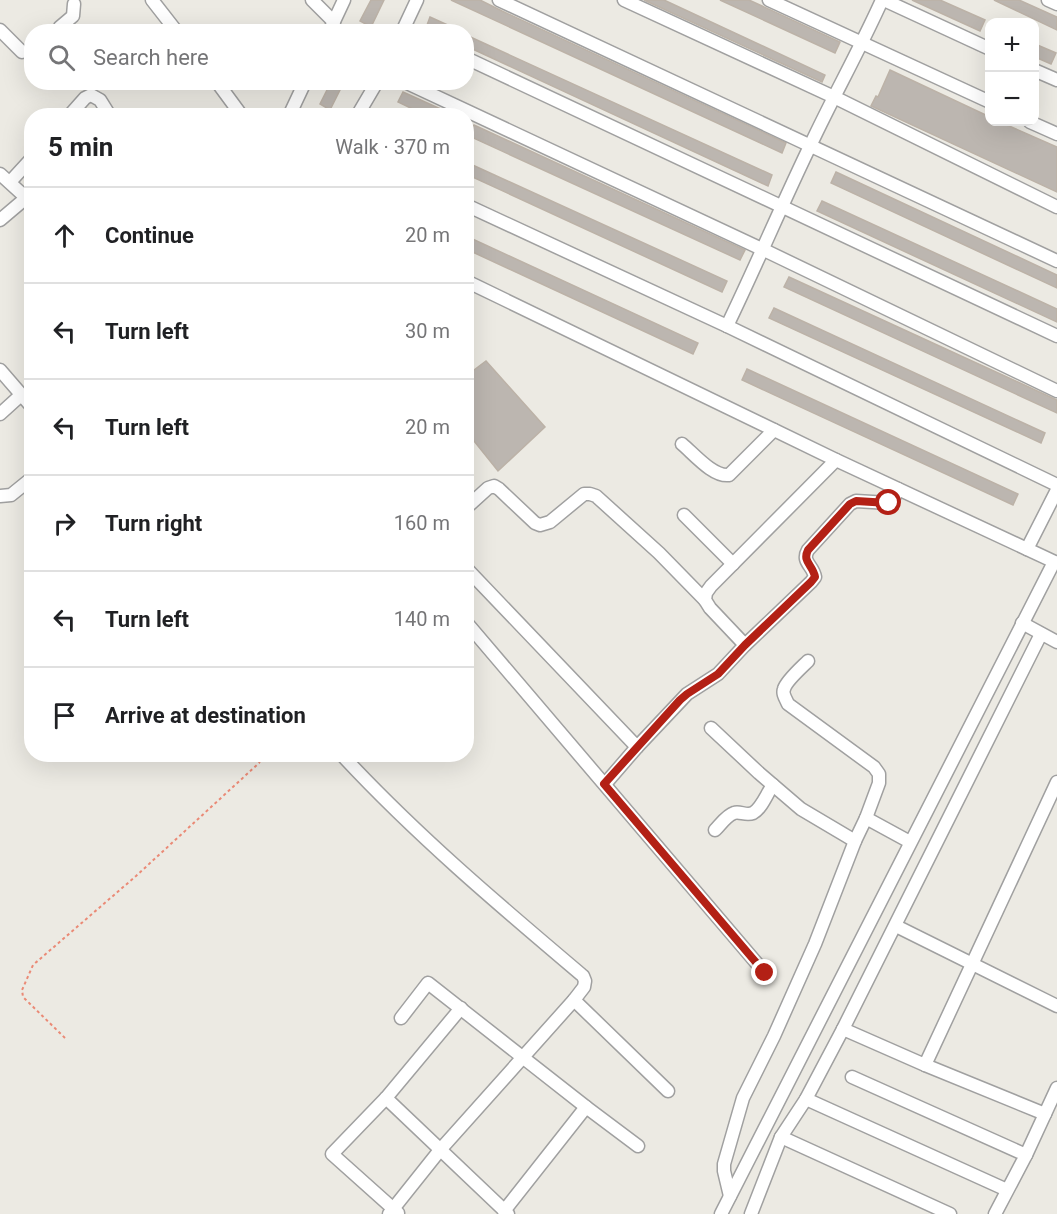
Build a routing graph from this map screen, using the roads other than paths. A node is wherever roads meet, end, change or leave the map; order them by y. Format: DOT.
graph roads {
  1 [pos="152,0"];
  2 [pos="312,0"];
  3 [pos="344,0"];
  4 [pos="417,0"];
  5 [pos="499,0"];
  6 [pos="624,0"];
  7 [pos="769,0"];
  8 [pos="883,0"];
  9 [pos="1048,0"];
  10 [pos="75,1"];
  11 [pos="1057,4"];
  12 [pos="64,24"];
  13 [pos="171,24"];
  14 [pos="329,24"];
  15 [pos="332,24"];
  16 [pos="408,24"];
  17 [pos="0,30"];
  18 [pos="863,42"];
  19 [pos="985,47"];
  20 [pos="22,52"];
  21 [pos="474,62"];
  22 [pos="1039,72"];
  23 [pos="1057,80"];
  24 [pos="89,90"];
  25 [pos="223,90"];
  26 [pos="301,90"];
  27 [pos="372,90"];
  28 [pos="422,90"];
  29 [pos="91,95"];
  30 [pos="834,97"];
  31 [pos="985,100"];
  32 [pos="76,108"];
  33 [pos="105,108"];
  34 [pos="236,108"];
  35 [pos="293,108"];
  36 [pos="362,108"];
  37 [pos="461,108"];
  38 [pos="474,114"];
  39 [pos="1039,126"];
  40 [pos="1057,134"];
  41 [pos="810,145"];
  42 [pos="24,164"];
  43 [pos="5,178"];
  44 [pos="24,195"];
  45 [pos="24,203"];
  46 [pos="783,206"];
  47 [pos="1057,207"];
  48 [pos="474,209"];
  49 [pos="0,220"];
  50 [pos="764,250"];
  51 [pos="1057,261"];
  52 [pos="474,285"];
  53 [pos="727,326"];
  54 [pos="1057,336"];
  55 [pos="0,369"];
  56 [pos="1057,391"];
  57 [pos="21,395"];
  58 [pos="24,398"];
  59 [pos="0,414"];
  60 [pos="774,430"];
  61 [pos="682,444"];
  62 [pos="836,460"];
  63 [pos="24,484"];
  64 [pos="1057,488"];
  65 [pos="898,489"];
  66 [pos="0,496"];
  67 [pos="474,501"];
  68 [pos="684,515"];
  69 [pos="1026,549"];
  70 [pos="1056,563"];
  71 [pos="733,564"];
  72 [pos="474,576"];
  73 [pos="705,600"];
  74 [pos="1022,623"];
  75 [pos="474,631"];
  76 [pos="1041,634"];
  77 [pos="1057,642"];
  78 [pos="745,645"];
  79 [pos="808,661"];
  80 [pos="711,728"];
  81 [pos="637,747"];
  82 [pos="349,762"];
  83 [pos="1057,782"];
  84 [pos="604,784"];
  85 [pos="773,785"];
  86 [pos="866,818"];
  87 [pos="716,830"];
  88 [pos="855,841"];
  89 [pos="910,842"];
  90 [pos="896,926"];
  91 [pos="973,964"];
  92 [pos="765,973"];
  93 [pos="574,1000"];
  94 [pos="1057,1005"];
  95 [pos="461,1008"];
  96 [pos="401,1018"];
  97 [pos="843,1029"];
  98 [pos="523,1058"];
  99 [pos="925,1065"];
  100 [pos="852,1077"];
  101 [pos="1057,1088"];
  102 [pos="668,1091"];
  103 [pos="386,1098"];
  104 [pos="806,1099"];
  105 [pos="586,1107"];
  106 [pos="1045,1114"];
  107 [pos="781,1137"];
  108 [pos="638,1146"];
  109 [pos="440,1150"];
  110 [pos="1026,1155"];
  111 [pos="1007,1190"];
  112 [pos="730,1196"];
  113 [pos="394,1212"];
  114 [pos="506,1212"];
  115 [pos="721,1214"];
  116 [pos="751,1214"];
  117 [pos="950,1214"];
  118 [pos="995,1214"];
  1 -- 13 [label="street"];
  2 -- 14 [label="street"];
  3 -- 15 [label="street"];
  4 -- 16 [label="street"];
  5 -- 41 [label="street"];
  6 -- 30 [label="street"];
  7 -- 18 [label="street"];
  8 -- 18 [label="street"];
  8 -- 19 [label="street"];
  9 -- 11 [label="street"];
  10 -- 12 [label="street"];
  17 -- 20 [label="street"];
  18 -- 30 [label="street"];
  18 -- 31 [label="street"];
  21 -- 46 [label="street"];
  22 -- 23 [label="street"];
  24 -- 29 [label="street"];
  25 -- 34 [label="street"];
  26 -- 35 [label="street"];
  27 -- 36 [label="street"];
  28 -- 37 [label="street"];
  29 -- 32 [label="street"];
  29 -- 33 [label="street"];
  30 -- 41 [label="street"];
  30 -- 47 [label="street"];
  38 -- 50 [label="street"];
  39 -- 40 [label="street"];
  41 -- 46 [label="street"];
  41 -- 51 [label="street"];
  42 -- 43 [label="street"];
  43 -- 44 [label="street"];
  45 -- 49 [label="street"];
  46 -- 50 [label="street"];
  46 -- 54 [label="street"];
  48 -- 53 [label="street"];
  50 -- 53 [label="street"];
  50 -- 56 [label="street"];
  52 -- 60 [label="street"];
  53 -- 64 [label="street"];
  55 -- 57 [label="street"];
  57 -- 58 [label="street"];
  57 -- 59 [label="street"];
  60 -- 61 [label="street"];
  60 -- 62 [label="street"];
  62 -- 65 [label="street"];
  62 -- 71 [label="street"];
  63 -- 66 [label="street"];
  64 -- 69 [label="street"];
  65 -- 69 [label="street"];
  65 -- 78 [label="street"];
  67 -- 73 [label="street"];
  68 -- 71 [label="street"];
  69 -- 70 [label="street"];
  70 -- 74 [label="street"];
  71 -- 73 [label="street"];
  72 -- 81 [label="street"];
  73 -- 78 [label="street"];
  74 -- 76 [label="street"];
  74 -- 89 [label="street"];
  75 -- 84 [label="street"];
  76 -- 77 [label="street"];
  76 -- 90 [label="street"];
  78 -- 81 [label="street"];
  79 -- 86 [label="street"];
  80 -- 85 [label="street"];
  81 -- 84 [label="street"];
  82 -- 93 [label="street"];
  83 -- 91 [label="street"];
  84 -- 92 [label="street"];
  85 -- 87 [label="street"];
  85 -- 88 [label="street"];
  86 -- 88 [label="street"];
  86 -- 89 [label="street"];
  88 -- 112 [label="street"];
  89 -- 112 [label="street"];
  90 -- 91 [label="street"];
  90 -- 97 [label="street"];
  91 -- 94 [label="street"];
  91 -- 99 [label="street"];
  93 -- 98 [label="street"];
  93 -- 102 [label="street"];
  95 -- 96 [label="street"];
  95 -- 98 [label="street"];
  95 -- 103 [label="street"];
  97 -- 99 [label="street"];
  97 -- 104 [label="street"];
  98 -- 105 [label="street"];
  98 -- 109 [label="street"];
  99 -- 106 [label="street"];
  100 -- 110 [label="street"];
  101 -- 106 [label="street"];
  103 -- 109 [label="street"];
  103 -- 113 [label="street"];
  104 -- 107 [label="street"];
  104 -- 111 [label="street"];
  105 -- 108 [label="street"];
  105 -- 114 [label="street"];
  106 -- 110 [label="street"];
  107 -- 116 [label="street"];
  107 -- 117 [label="street"];
  109 -- 113 [label="street"];
  109 -- 114 [label="street"];
  110 -- 111 [label="street"];
  111 -- 118 [label="street"];
  112 -- 115 [label="street"];
}
